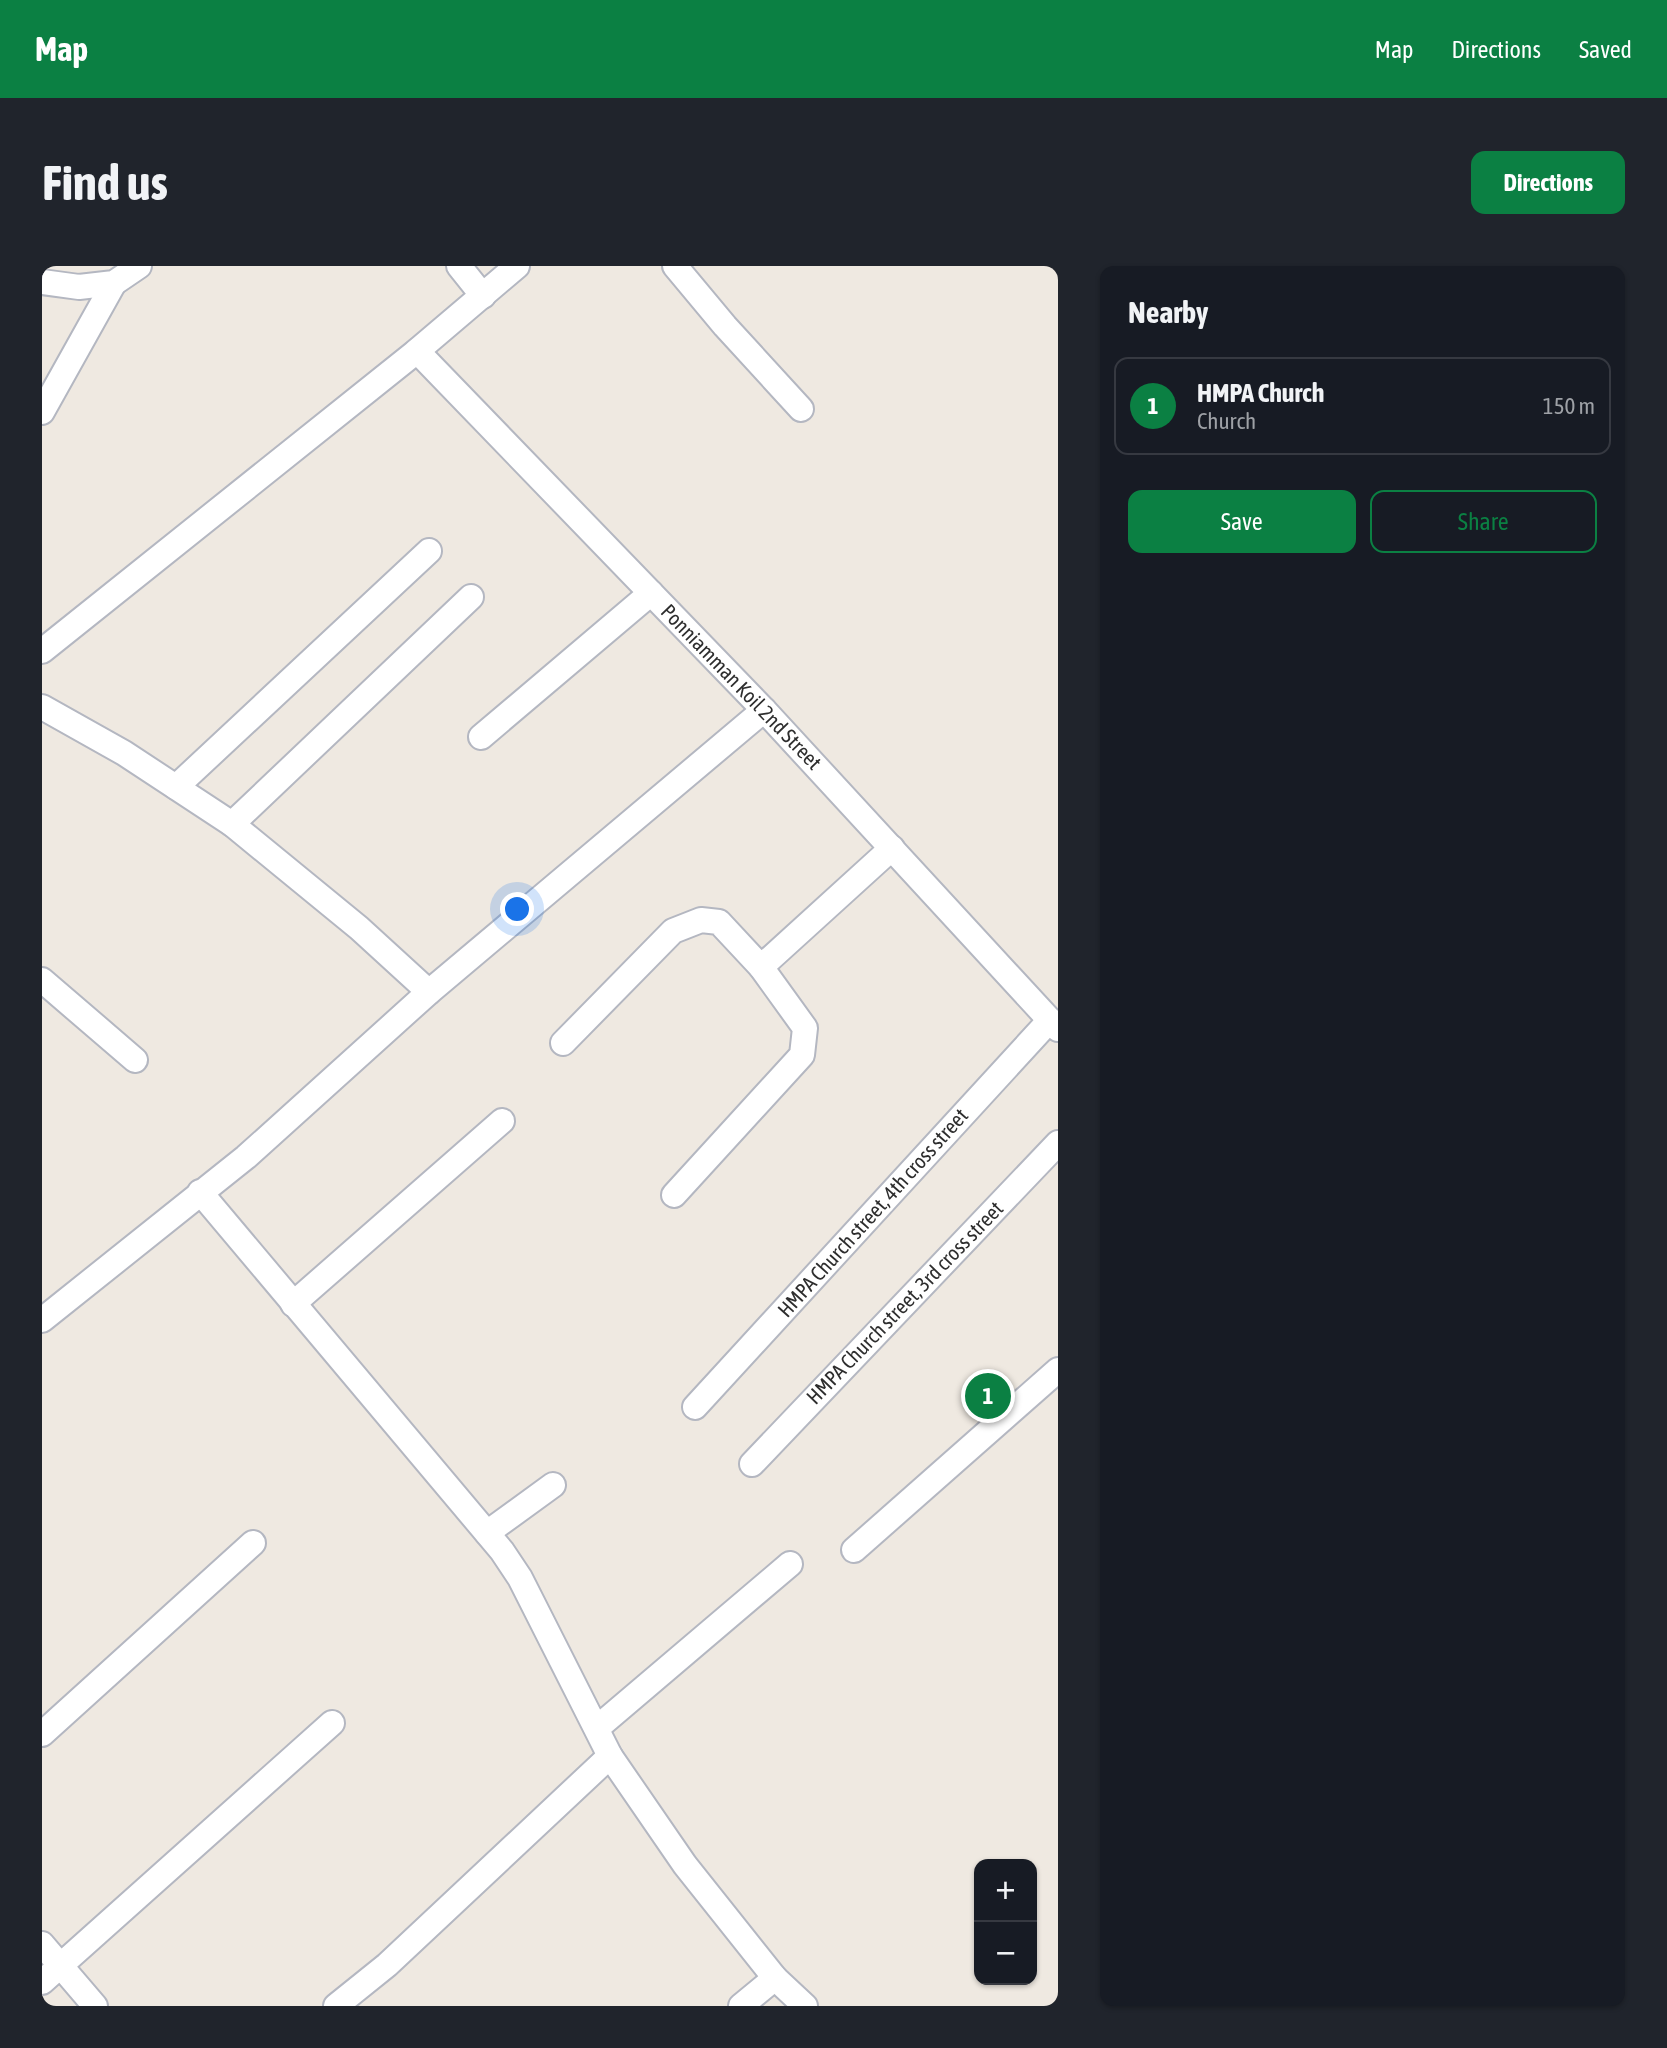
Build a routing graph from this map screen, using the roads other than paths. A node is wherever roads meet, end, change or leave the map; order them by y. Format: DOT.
graph roads {
  1 [pos="139,266"];
  2 [pos="459,266"];
  3 [pos="517,266"];
  4 [pos="675,266"];
  5 [pos="42,282"];
  6 [pos="114,283"];
  7 [pos="483,296"];
  8 [pos="416,351"];
  9 [pos="801,409"];
  10 [pos="42,412"];
  11 [pos="429,551"];
  12 [pos="651,593"];
  13 [pos="471,597"];
  14 [pos="42,651"];
  15 [pos="42,707"];
  16 [pos="764,710"];
  17 [pos="481,737"];
  18 [pos="176,787"];
  19 [pos="232,824"];
  20 [pos="892,848"];
  21 [pos="761,967"];
  22 [pos="42,980"];
  23 [pos="429,992"];
  24 [pos="1054,1024"];
  25 [pos="564,1043"];
  26 [pos="135,1060"];
  27 [pos="502,1121"];
  28 [pos="1058,1143"];
  29 [pos="200,1192"];
  30 [pos="674,1195"];
  31 [pos="293,1304"];
  32 [pos="42,1320"];
  33 [pos="1058,1370"];
  34 [pos="695,1407"];
  35 [pos="752,1464"];
  36 [pos="553,1485"];
  37 [pos="487,1533"];
  38 [pos="253,1543"];
  39 [pos="854,1550"];
  40 [pos="790,1564"];
  41 [pos="332,1723"];
  42 [pos="597,1728"];
  43 [pos="42,1734"];
  44 [pos="610,1756"];
  45 [pos="42,1944"];
  46 [pos="52,1974"];
  47 [pos="775,1978"];
  48 [pos="95,2006"];
  49 [pos="336,2006"];
  50 [pos="741,2006"];
  51 [pos="805,2006"];
  1 -- 6 [label="street"];
  2 -- 7 [label="street"];
  3 -- 7 [label="street"];
  4 -- 9 [label="street"];
  5 -- 6 [label="street"];
  6 -- 10 [label="street"];
  7 -- 8 [label="street"];
  8 -- 12 [label="street, Ponniamman Koil 2nd Street"];
  8 -- 14 [label="street"];
  11 -- 18 [label="street"];
  12 -- 16 [label="street, Ponniamman Koil 2nd Street"];
  12 -- 17 [label="street"];
  13 -- 19 [label="street"];
  15 -- 18 [label="street"];
  16 -- 20 [label="street, Ponniamman Koil 2nd Street"];
  16 -- 23 [label="street"];
  18 -- 19 [label="street"];
  19 -- 23 [label="street"];
  20 -- 21 [label="street"];
  20 -- 24 [label="street, Ponniamman Koil 2nd Street"];
  21 -- 25 [label="street"];
  21 -- 30 [label="street"];
  22 -- 26 [label="street"];
  23 -- 29 [label="street"];
  24 -- 34 [label="street, HMPA Church street, 4th cross street"];
  27 -- 31 [label="street"];
  28 -- 35 [label="street, HMPA Church street, 3rd cross street"];
  29 -- 31 [label="street"];
  29 -- 32 [label="street"];
  31 -- 37 [label="street"];
  33 -- 39 [label="street"];
  36 -- 37 [label="street"];
  37 -- 42 [label="street"];
  38 -- 43 [label="street"];
  40 -- 42 [label="street"];
  41 -- 46 [label="street"];
  42 -- 44 [label="street"];
  44 -- 47 [label="street"];
  44 -- 49 [label="street"];
  45 -- 46 [label="street"];
  46 -- 48 [label="street"];
  47 -- 50 [label="street"];
  47 -- 51 [label="street"];
}
